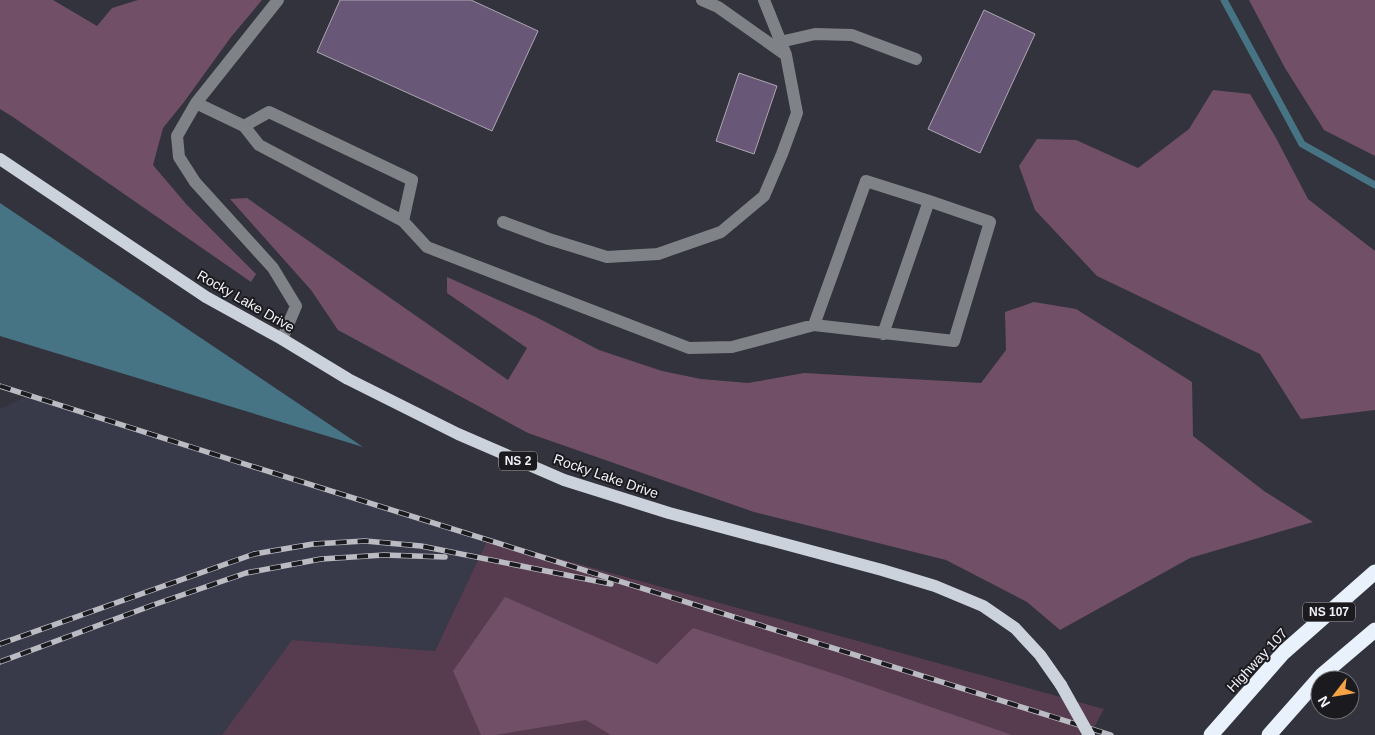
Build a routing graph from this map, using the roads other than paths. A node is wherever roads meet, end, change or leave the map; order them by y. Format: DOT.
graph roads {
  1 [pos="278,0"];
  2 [pos="702,0"];
  3 [pos="764,0"];
  4 [pos="780,42"];
  5 [pos="786,55"];
  6 [pos="916,59"];
  7 [pos="196,103"];
  8 [pos="244,126"];
  9 [pos="0,159"];
  10 [pos="929,200"];
  11 [pos="403,221"];
  12 [pos="503,222"];
  13 [pos="814,325"];
  14 [pos="883,334"];
  15 [pos="282,340"];
  16 [pos="1375,572"];
  17 [pos="1375,630"];
  18 [pos="1090,735"];
  19 [pos="1211,735"];
  20 [pos="1269,735"];
  1 -- 7 [label="lane"];
  2 -- 5 [label="lane"];
  3 -- 4 [label="lane"];
  4 -- 5 [label="lane"];
  4 -- 6 [label="lane"];
  5 -- 12 [label="lane"];
  7 -- 8 [label="lane"];
  7 -- 15 [label="lane"];
  8 -- 11 [label="lane"];
  8 -- 11 [label="lane"];
  9 -- 15 [label="main road, Rocky Lake Drive / NS 2"];
  10 -- 13 [label="lane"];
  10 -- 14 [label="lane"];
  10 -- 14 [label="lane"];
  11 -- 13 [label="lane"];
  13 -- 14 [label="lane"];
  15 -- 18 [label="main road, Rocky Lake Drive / NS 2, bridge"];
  16 -- 19 [label="highway, Highway 107 / NS 107"];
  17 -- 20 [label="highway, NS 107"];
}
